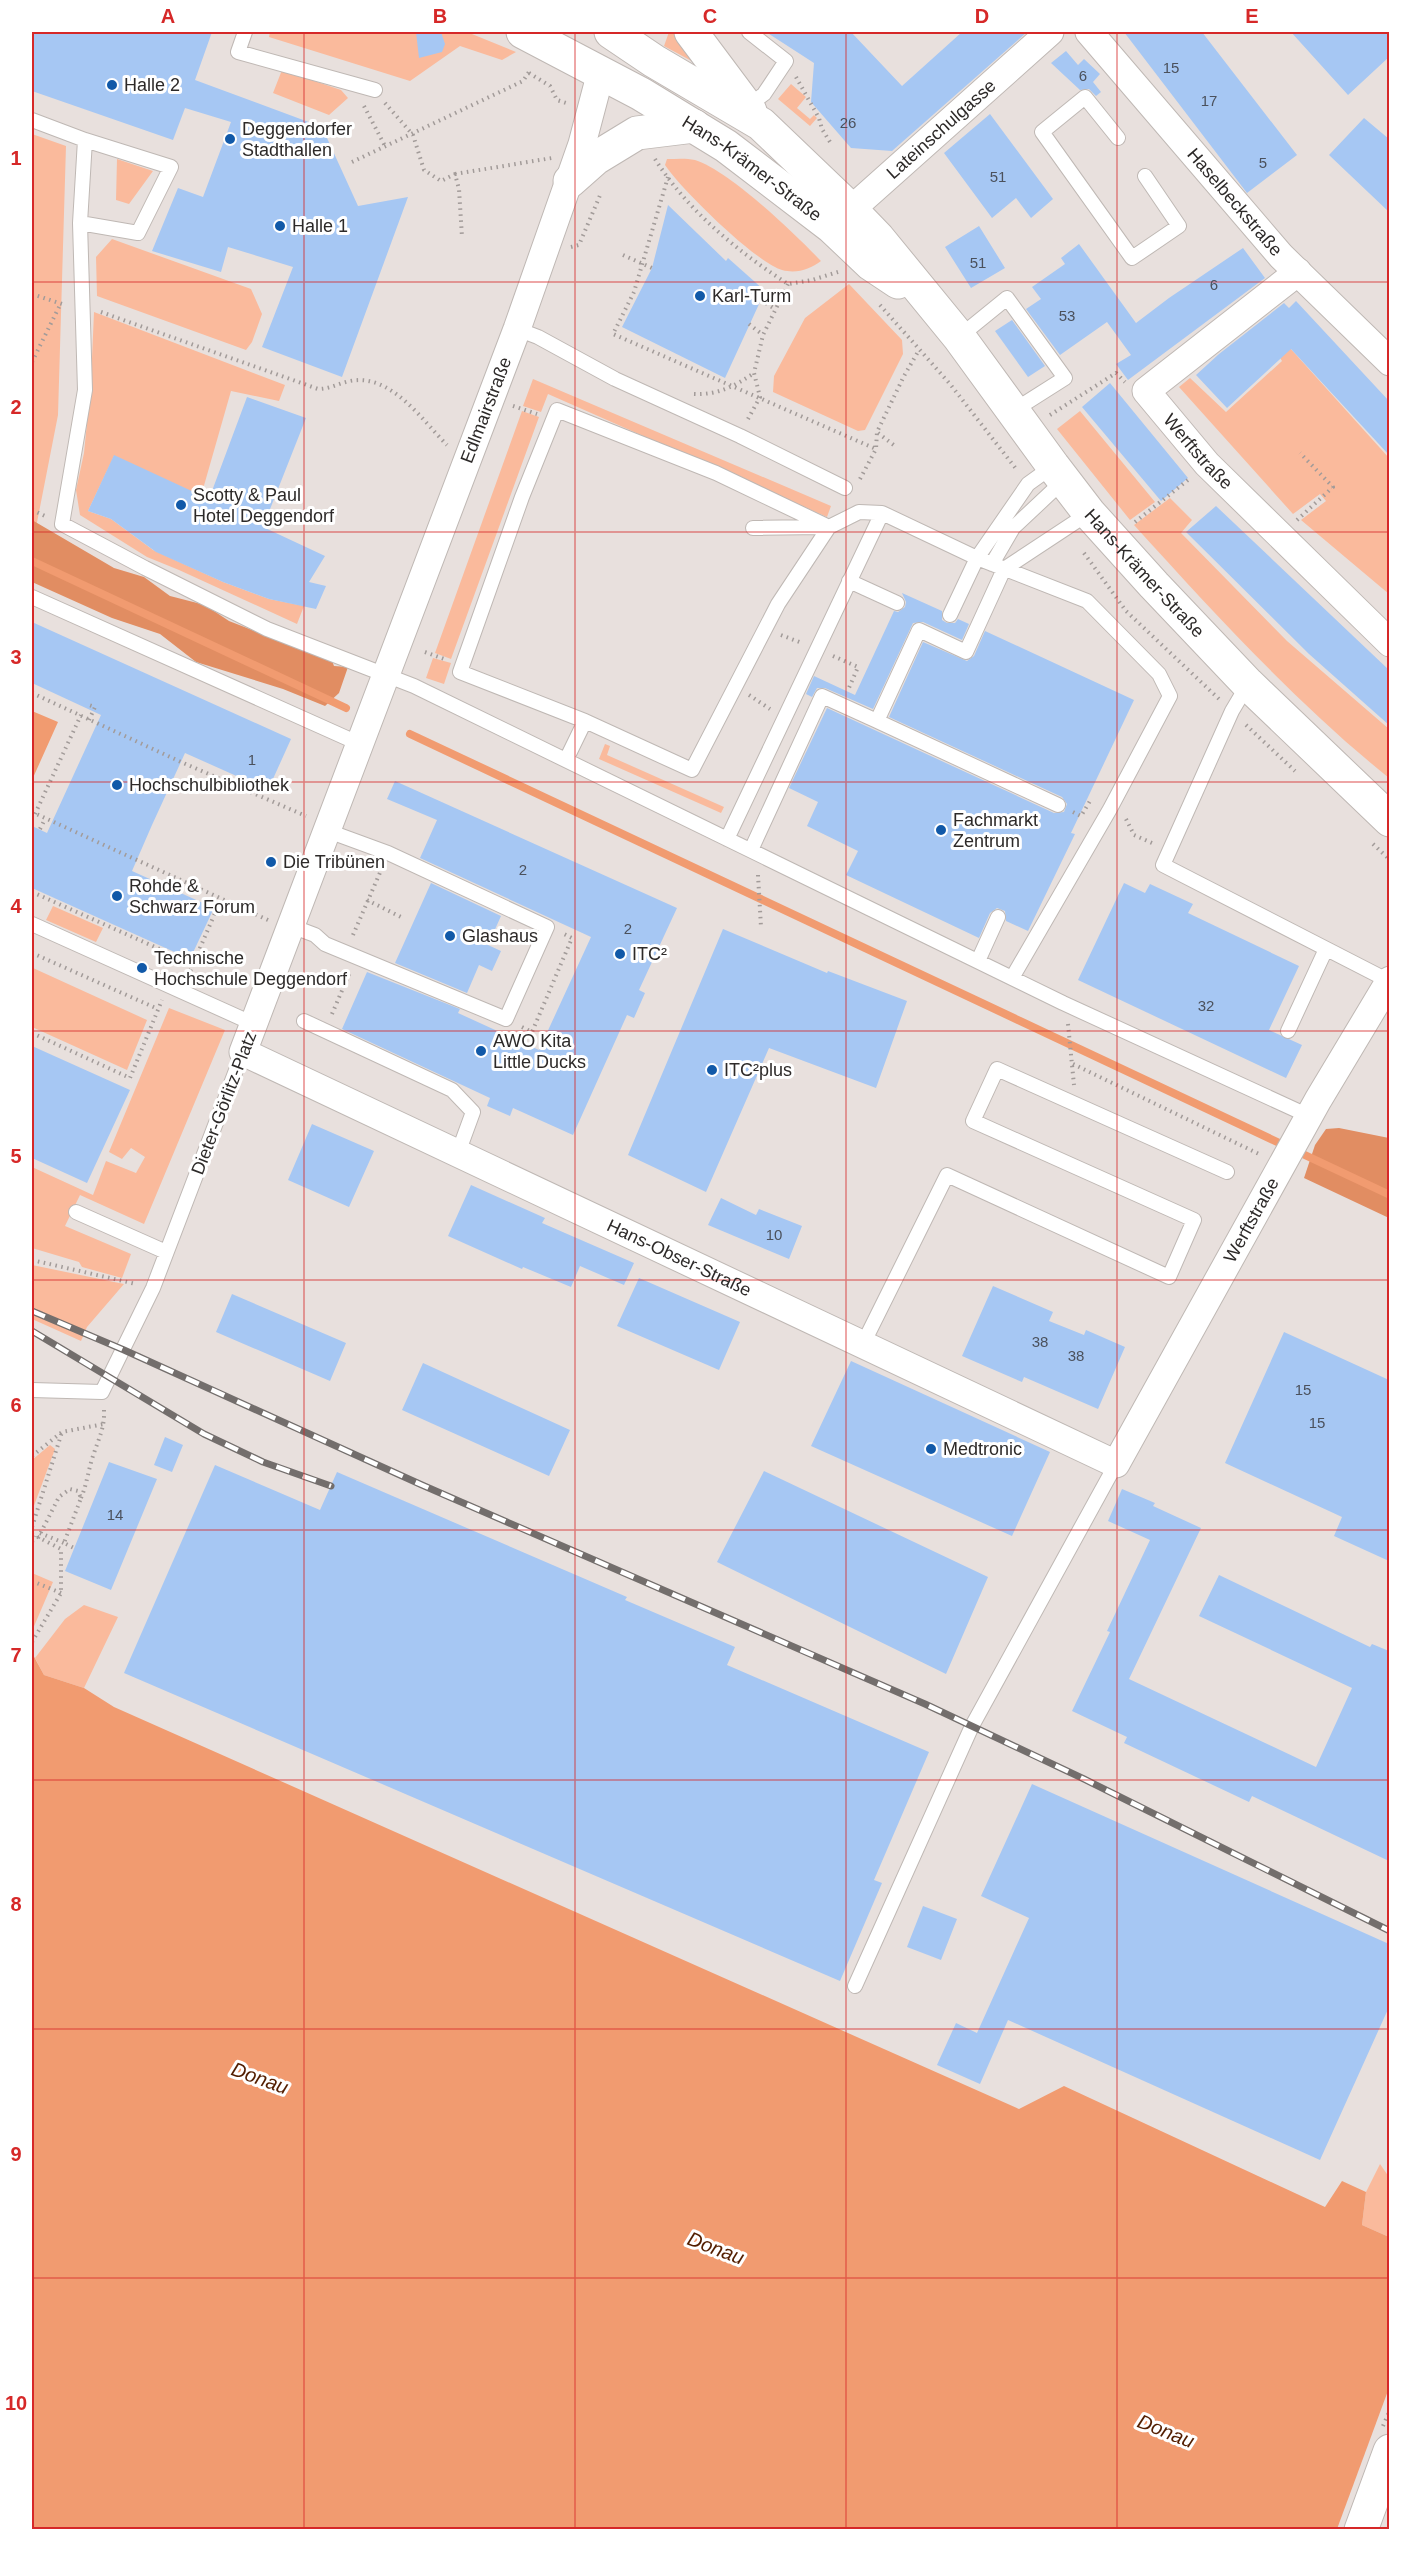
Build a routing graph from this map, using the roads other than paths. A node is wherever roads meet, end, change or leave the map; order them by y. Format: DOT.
graph roads {
  1 [pos="245,32"];
  2 [pos="523,32"];
  3 [pos="612,32"];
  4 [pos="690,32"];
  5 [pos="749,32"];
  6 [pos="1050,32"];
  7 [pos="1089,32"];
  8 [pos="601,72"];
  9 [pos="375,90"];
  10 [pos="754,115"];
  11 [pos="32,120"];
  12 [pos="693,126"];
  13 [pos="1118,138"];
  14 [pos="85,140"];
  15 [pos="561,169"];
  16 [pos="1145,176"];
  17 [pos="841,218"];
  18 [pos="80,223"];
  19 [pos="1298,272"];
  20 [pos="517,329"];
  21 [pos="959,337"];
  22 [pos="1389,362"];
  23 [pos="1020,422"];
  24 [pos="1058,474"];
  25 [pos="852,486"];
  26 [pos="882,513"];
  27 [pos="1089,513"];
  28 [pos="828,527"];
  29 [pos="753,528"];
  30 [pos="977,558"];
  31 [pos="998,567"];
  32 [pos="849,581"];
  33 [pos="32,597"];
  34 [pos="897,603"];
  35 [pos="950,615"];
  36 [pos="1389,643"];
  37 [pos="387,674"];
  38 [pos="1248,684"];
  39 [pos="585,721"];
  40 [pos="877,721"];
  41 [pos="360,744"];
  42 [pos="566,760"];
  43 [pos="1058,805"];
  44 [pos="1389,820"];
  45 [pos="320,825"];
  46 [pos="727,838"];
  47 [pos="751,850"];
  48 [pos="998,917"];
  49 [pos="32,924"];
  50 [pos="281,924"];
  51 [pos="1326,949"];
  52 [pos="978,961"];
  53 [pos="1012,978"];
  54 [pos="1389,980"];
  55 [pos="304,1021"];
  56 [pos="254,1024"];
  57 [pos="1288,1031"];
  58 [pos="243,1052"];
  59 [pos="1307,1119"];
  60 [pos="458,1153"];
  61 [pos="1227,1172"];
  62 [pos="76,1212"];
  63 [pos="166,1252"];
  64 [pos="863,1344"];
  65 [pos="32,1390"];
  66 [pos="1116,1464"];
  67 [pos="855,1986"];
  68 [pos="1389,2451"];
  69 [pos="1361,2529"];
  1 -- 9 [label="lane"];
  2 -- 8 [label="main road"];
  3 -- 8 [label="main road, Hans-Krämer-Straße"];
  3 -- 10 [label="main road, Hans-Krämer-Straße"];
  4 -- 10 [label="main road"];
  5 -- 10 [label="lane"];
  6 -- 17 [label="street, Lateinschulgasse"];
  7 -- 19 [label="street, Haselbeckstraße"];
  8 -- 12 [label="main road, Hans-Krämer-Straße"];
  8 -- 15 [label="street, Edlmairstraße"];
  10 -- 17 [label="main road, Hans-Krämer-Straße"];
  11 -- 14 [label="lane"];
  12 -- 15 [label="main road"];
  12 -- 17 [label="main road, Hans-Krämer-Straße"];
  13 -- 16 [label="lane"];
  14 -- 18 [label="lane"];
  14 -- 18 [label="lane"];
  15 -- 20 [label="street, Edlmairstraße"];
  17 -- 21 [label="main road, Hans-Krämer-Straße"];
  18 -- 37 [label="lane"];
  19 -- 22 [label="street, Haselbeckstraße"];
  19 -- 36 [label="street, Werftstraße"];
  20 -- 25 [label="lane"];
  20 -- 37 [label="street, Edlmairstraße"];
  21 -- 23 [label="main road, Hans-Krämer-Straße"];
  21 -- 23 [label="lane"];
  23 -- 24 [label="main road, Hans-Krämer-Straße"];
  24 -- 27 [label="main road, Hans-Krämer-Straße"];
  24 -- 30 [label="lane"];
  24 -- 31 [label="lane"];
  26 -- 28 [label="lane"];
  26 -- 30 [label="lane"];
  26 -- 32 [label="lane"];
  27 -- 31 [label="lane"];
  27 -- 38 [label="main road, Hans-Krämer-Straße"];
  28 -- 29 [label="lane"];
  28 -- 39 [label="lane"];
  28 -- 39 [label="lane"];
  30 -- 31 [label="lane"];
  30 -- 35 [label="lane"];
  31 -- 40 [label="lane"];
  31 -- 53 [label="lane"];
  32 -- 34 [label="lane"];
  32 -- 46 [label="lane"];
  33 -- 41 [label="lane"];
  37 -- 41 [label="street, Edlmairstraße"];
  37 -- 42 [label="lane"];
  38 -- 44 [label="main road, Hans-Krämer-Straße"];
  38 -- 51 [label="lane"];
  39 -- 42 [label="lane"];
  40 -- 43 [label="lane"];
  40 -- 47 [label="lane"];
  41 -- 45 [label="street, Dieter-Görlitz-Platz"];
  42 -- 46 [label="lane"];
  45 -- 50 [label="street, Dieter-Görlitz-Platz"];
  45 -- 50 [label="lane"];
  46 -- 47 [label="lane"];
  47 -- 52 [label="lane"];
  48 -- 52 [label="lane"];
  49 -- 56 [label="lane"];
  50 -- 56 [label="street, Dieter-Görlitz-Platz"];
  51 -- 54 [label="lane"];
  51 -- 57 [label="lane"];
  52 -- 53 [label="lane"];
  53 -- 59 [label="lane"];
  54 -- 59 [label="street, Werftstraße"];
  55 -- 60 [label="lane"];
  56 -- 58 [label="street, Dieter-Görlitz-Platz"];
  58 -- 60 [label="street, Hans-Obser-Straße"];
  58 -- 63 [label="lane, Dieter-Görlitz-Platz"];
  59 -- 66 [label="street, Werftstraße"];
  60 -- 64 [label="street, Hans-Obser-Straße"];
  61 -- 64 [label="lane"];
  62 -- 63 [label="lane"];
  63 -- 65 [label="lane, Dieter-Görlitz-Platz"];
  64 -- 66 [label="street, Hans-Obser-Straße"];
  66 -- 67 [label="lane"];
  68 -- 69 [label="main road"];
}
